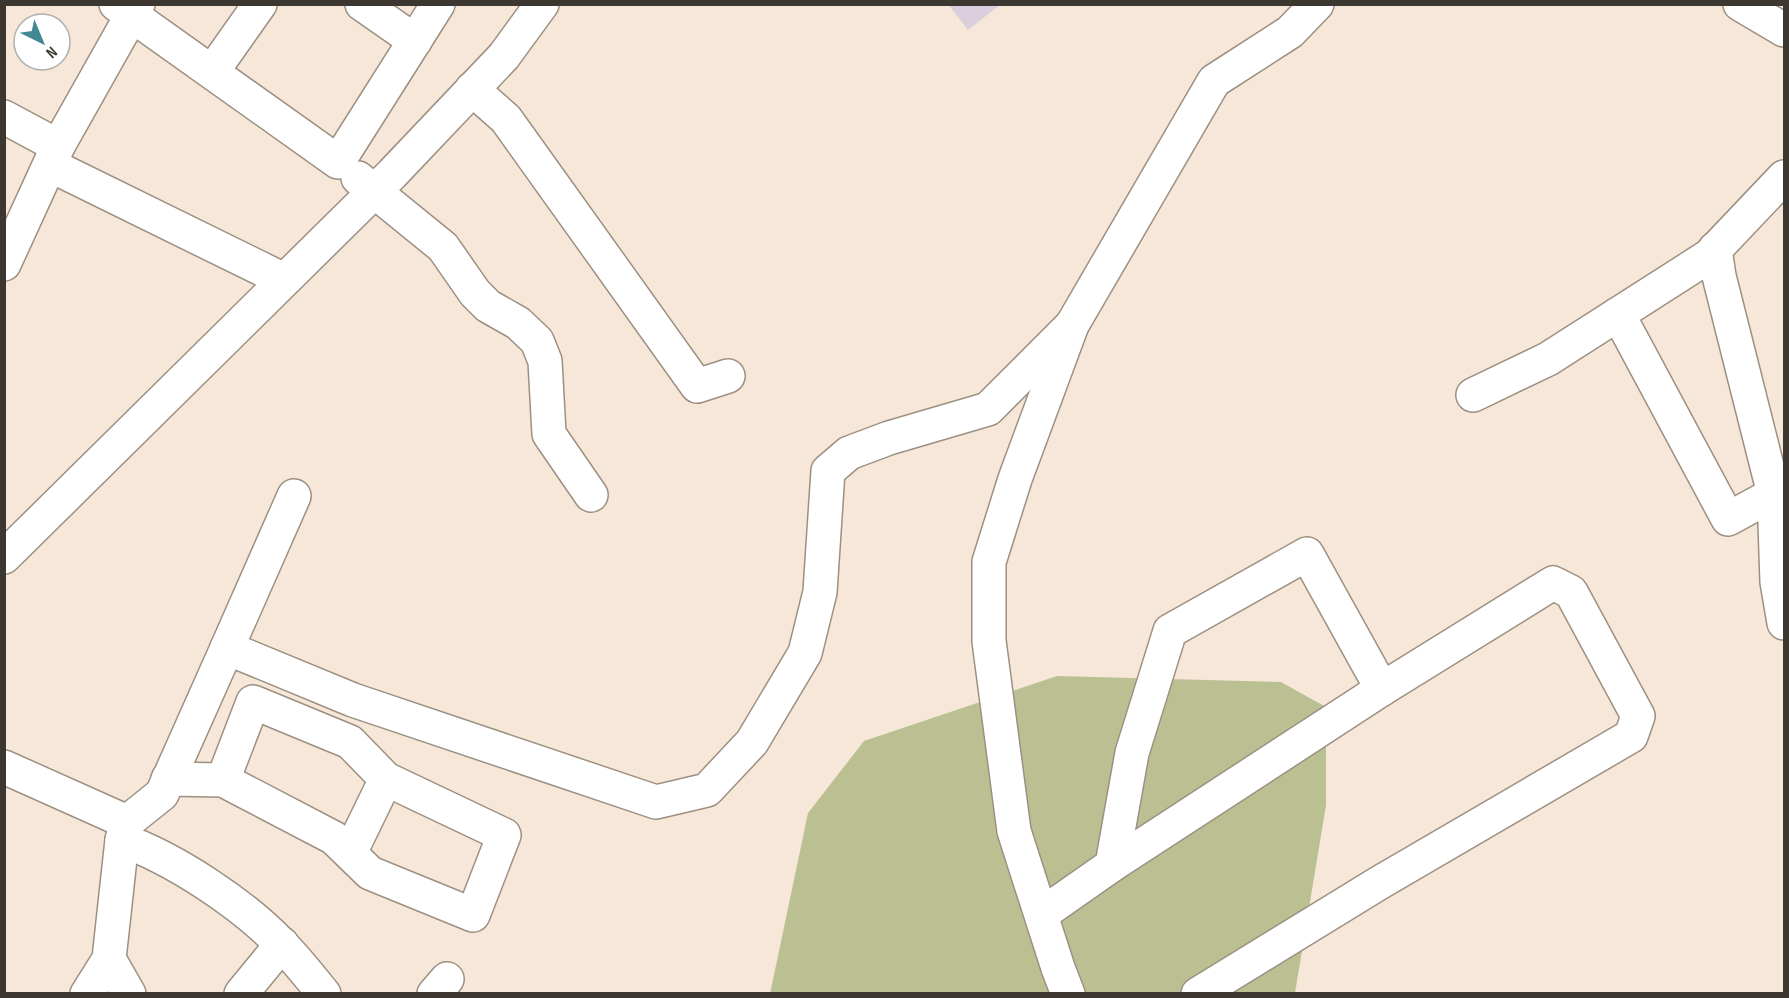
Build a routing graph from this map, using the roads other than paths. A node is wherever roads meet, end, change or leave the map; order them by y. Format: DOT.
graph roads {
  1 [pos="260,4"];
  2 [pos="362,4"];
  3 [pos="438,4"];
  4 [pos="542,4"];
  5 [pos="1317,4"];
  6 [pos="1740,4"];
  7 [pos="128,8"];
  8 [pos="1785,30"];
  9 [pos="415,41"];
  10 [pos="212,72"];
  11 [pos="472,89"];
  12 [pos="4,117"];
  13 [pos="54,155"];
  14 [pos="338,162"];
  15 [pos="1785,177"];
  16 [pos="374,192"];
  17 [pos="1715,249"];
  18 [pos="4,264"];
  19 [pos="284,280"];
  20 [pos="1618,314"];
  21 [pos="1072,325"];
  22 [pos="728,376"];
  23 [pos="1473,395"];
  24 [pos="1753,410"];
  25 [pos="1785,428"];
  26 [pos="1774,494"];
  27 [pos="591,495"];
  28 [pos="294,496"];
  29 [pos="4,557"];
  30 [pos="1785,623"];
  31 [pos="227,648"];
  32 [pos="1382,689"];
  33 [pos="4,767"];
  34 [pos="168,778"];
  35 [pos="386,779"];
  36 [pos="223,780"];
  37 [pos="124,831"];
  38 [pos="350,853"];
  39 [pos="1112,865"];
  40 [pos="1042,914"];
  41 [pos="282,944"];
  42 [pos="109,959"];
  43 [pos="87,993"];
  44 [pos="129,993"];
  45 [pos="240,993"];
  46 [pos="324,993"];
  47 [pos="1068,993"];
  48 [pos="1198,993"];
  1 -- 10 [label="main road"];
  2 -- 9 [label="main road"];
  3 -- 9 [label="main road"];
  4 -- 11 [label="main road"];
  5 -- 21 [label="main road"];
  6 -- 8 [label="main road"];
  7 -- 10 [label="main road"];
  7 -- 13 [label="main road"];
  9 -- 14 [label="main road"];
  10 -- 14 [label="main road"];
  11 -- 16 [label="main road"];
  11 -- 22 [label="main road"];
  12 -- 13 [label="main road"];
  13 -- 18 [label="main road"];
  13 -- 19 [label="main road"];
  14 -- 16 [label="main road"];
  15 -- 17 [label="main road"];
  16 -- 19 [label="main road"];
  16 -- 27 [label="main road"];
  17 -- 20 [label="main road"];
  17 -- 24 [label="main road"];
  19 -- 29 [label="main road"];
  20 -- 23 [label="main road"];
  20 -- 26 [label="main road"];
  21 -- 31 [label="main road"];
  21 -- 40 [label="main road"];
  24 -- 25 [label="main road"];
  24 -- 26 [label="main road"];
  26 -- 30 [label="main road"];
  28 -- 31 [label="main road"];
  31 -- 34 [label="main road"];
  32 -- 39 [label="main road"];
  32 -- 39 [label="main road"];
  32 -- 48 [label="main road"];
  33 -- 37 [label="main road"];
  34 -- 36 [label="main road"];
  34 -- 37 [label="main road"];
  35 -- 36 [label="main road"];
  35 -- 38 [label="main road"];
  35 -- 38 [label="main road"];
  36 -- 38 [label="main road"];
  37 -- 41 [label="main road"];
  37 -- 42 [label="main road"];
  39 -- 40 [label="main road"];
  40 -- 47 [label="main road"];
  41 -- 45 [label="main road"];
  41 -- 46 [label="main road"];
  42 -- 43 [label="main road"];
  42 -- 44 [label="main road"];
}
